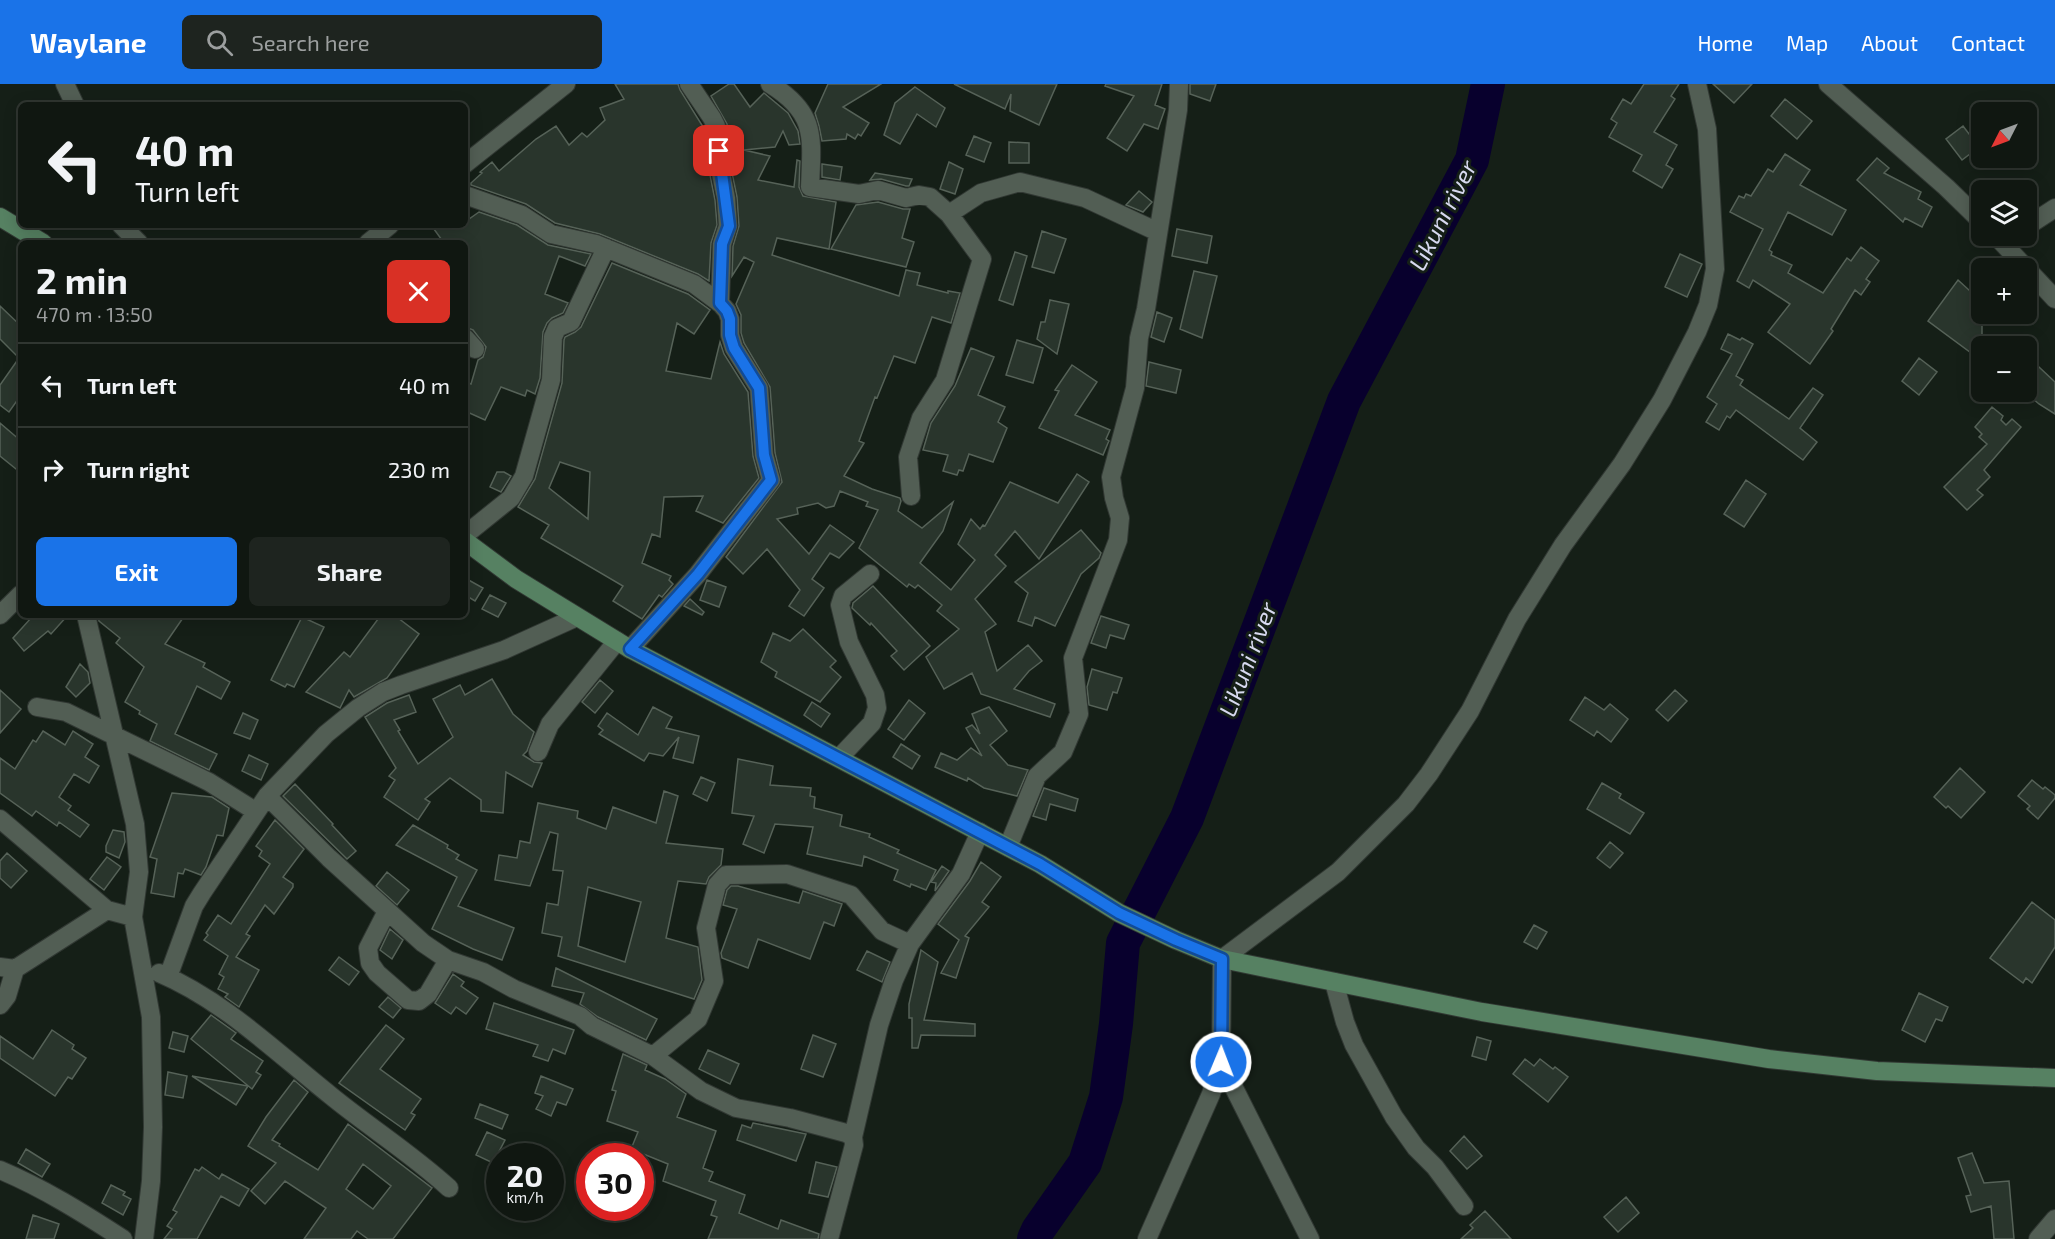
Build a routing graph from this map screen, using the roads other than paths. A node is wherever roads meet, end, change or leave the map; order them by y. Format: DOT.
graph roads {
  1 [pos="65,84"];
  2 [pos="565,84"];
  3 [pos="689,84"];
  4 [pos="770,84"];
  5 [pos="1179,84"];
  6 [pos="1697,84"];
  7 [pos="1828,84"];
  8 [pos="74,102"];
  9 [pos="468,162"];
  10 [pos="468,196"];
  11 [pos="2055,208"];
  12 [pos="1971,211"];
  13 [pos="949,214"];
  14 [pos="0,217"];
  15 [pos="2037,220"];
  16 [pos="18,228"];
  17 [pos="18,228"];
  18 [pos="124,228"];
  19 [pos="386,228"];
  20 [pos="1158,232"];
  21 [pos="38,240"];
  22 [pos="136,240"];
  23 [pos="372,240"];
  24 [pos="2012,246"];
  25 [pos="606,248"];
  26 [pos="2055,299"];
  27 [pos="720,303"];
  28 [pos="911,496"];
  29 [pos="468,533"];
  30 [pos="468,543"];
  31 [pos="870,574"];
  32 [pos="18,597"];
  33 [pos="0,615"];
  34 [pos="577,617"];
  35 [pos="87,618"];
  36 [pos="624,645"];
  37 [pos="37,707"];
  38 [pos="115,737"];
  39 [pos="538,752"];
  40 [pos="839,758"];
  41 [pos="261,803"];
  42 [pos="0,819"];
  43 [pos="980,832"];
  44 [pos="1008,846"];
  45 [pos="107,910"];
  46 [pos="387,911"];
  47 [pos="133,917"];
  48 [pos="910,944"];
  49 [pos="1222,959"];
  50 [pos="448,960"];
  51 [pos="143,966"];
  52 [pos="7,968"];
  53 [pos="168,977"];
  54 [pos="1334,982"];
  55 [pos="0,1005"];
  56 [pos="653,1056"];
  57 [pos="1221,1062"];
  58 [pos="2055,1078"];
  59 [pos="853,1137"];
  60 [pos="0,1170"];
  61 [pos="449,1188"];
  62 [pos="1464,1206"];
  63 [pos="2055,1219"];
  64 [pos="123,1239"];
  65 [pos="144,1239"];
  66 [pos="829,1239"];
  67 [pos="1147,1239"];
  68 [pos="1310,1239"];
  69 [pos="2038,1239"];
  1 -- 8 [label="street"];
  2 -- 9 [label="street"];
  3 -- 27 [label="street"];
  4 -- 13 [label="street"];
  5 -- 20 [label="street"];
  6 -- 49 [label="street"];
  7 -- 12 [label="street"];
  10 -- 25 [label="street"];
  11 -- 15 [label="street"];
  13 -- 20 [label="street"];
  13 -- 28 [label="street"];
  14 -- 16 [label="street"];
  17 -- 21 [label="street"];
  18 -- 22 [label="street"];
  19 -- 23 [label="street"];
  20 -- 44 [label="street"];
  24 -- 26 [label="street"];
  25 -- 27 [label="street"];
  25 -- 29 [label="street"];
  27 -- 36 [label="street"];
  30 -- 34 [label="street"];
  31 -- 40 [label="street"];
  32 -- 33 [label="street"];
  34 -- 36 [label="street"];
  34 -- 41 [label="street"];
  35 -- 38 [label="street"];
  36 -- 39 [label="street"];
  36 -- 40 [label="street"];
  37 -- 38 [label="street"];
  38 -- 41 [label="street"];
  38 -- 47 [label="street"];
  40 -- 43 [label="street"];
  41 -- 46 [label="street"];
  41 -- 53 [label="street"];
  42 -- 45 [label="street"];
  43 -- 44 [label="street"];
  43 -- 48 [label="street"];
  44 -- 49 [label="street"];
  45 -- 47 [label="street"];
  45 -- 52 [label="street"];
  46 -- 50 [label="street"];
  46 -- 50 [label="street"];
  47 -- 51 [label="street"];
  48 -- 56 [label="street"];
  48 -- 59 [label="street"];
  49 -- 54 [label="street"];
  49 -- 57 [label="street"];
  50 -- 56 [label="street"];
  51 -- 53 [label="street"];
  51 -- 65 [label="street"];
  52 -- 55 [label="street"];
  53 -- 61 [label="street"];
  54 -- 58 [label="street"];
  54 -- 62 [label="street"];
  56 -- 59 [label="street"];
  57 -- 67 [label="street"];
  57 -- 68 [label="street"];
  59 -- 66 [label="street"];
  60 -- 64 [label="street"];
  63 -- 69 [label="street"];
}
